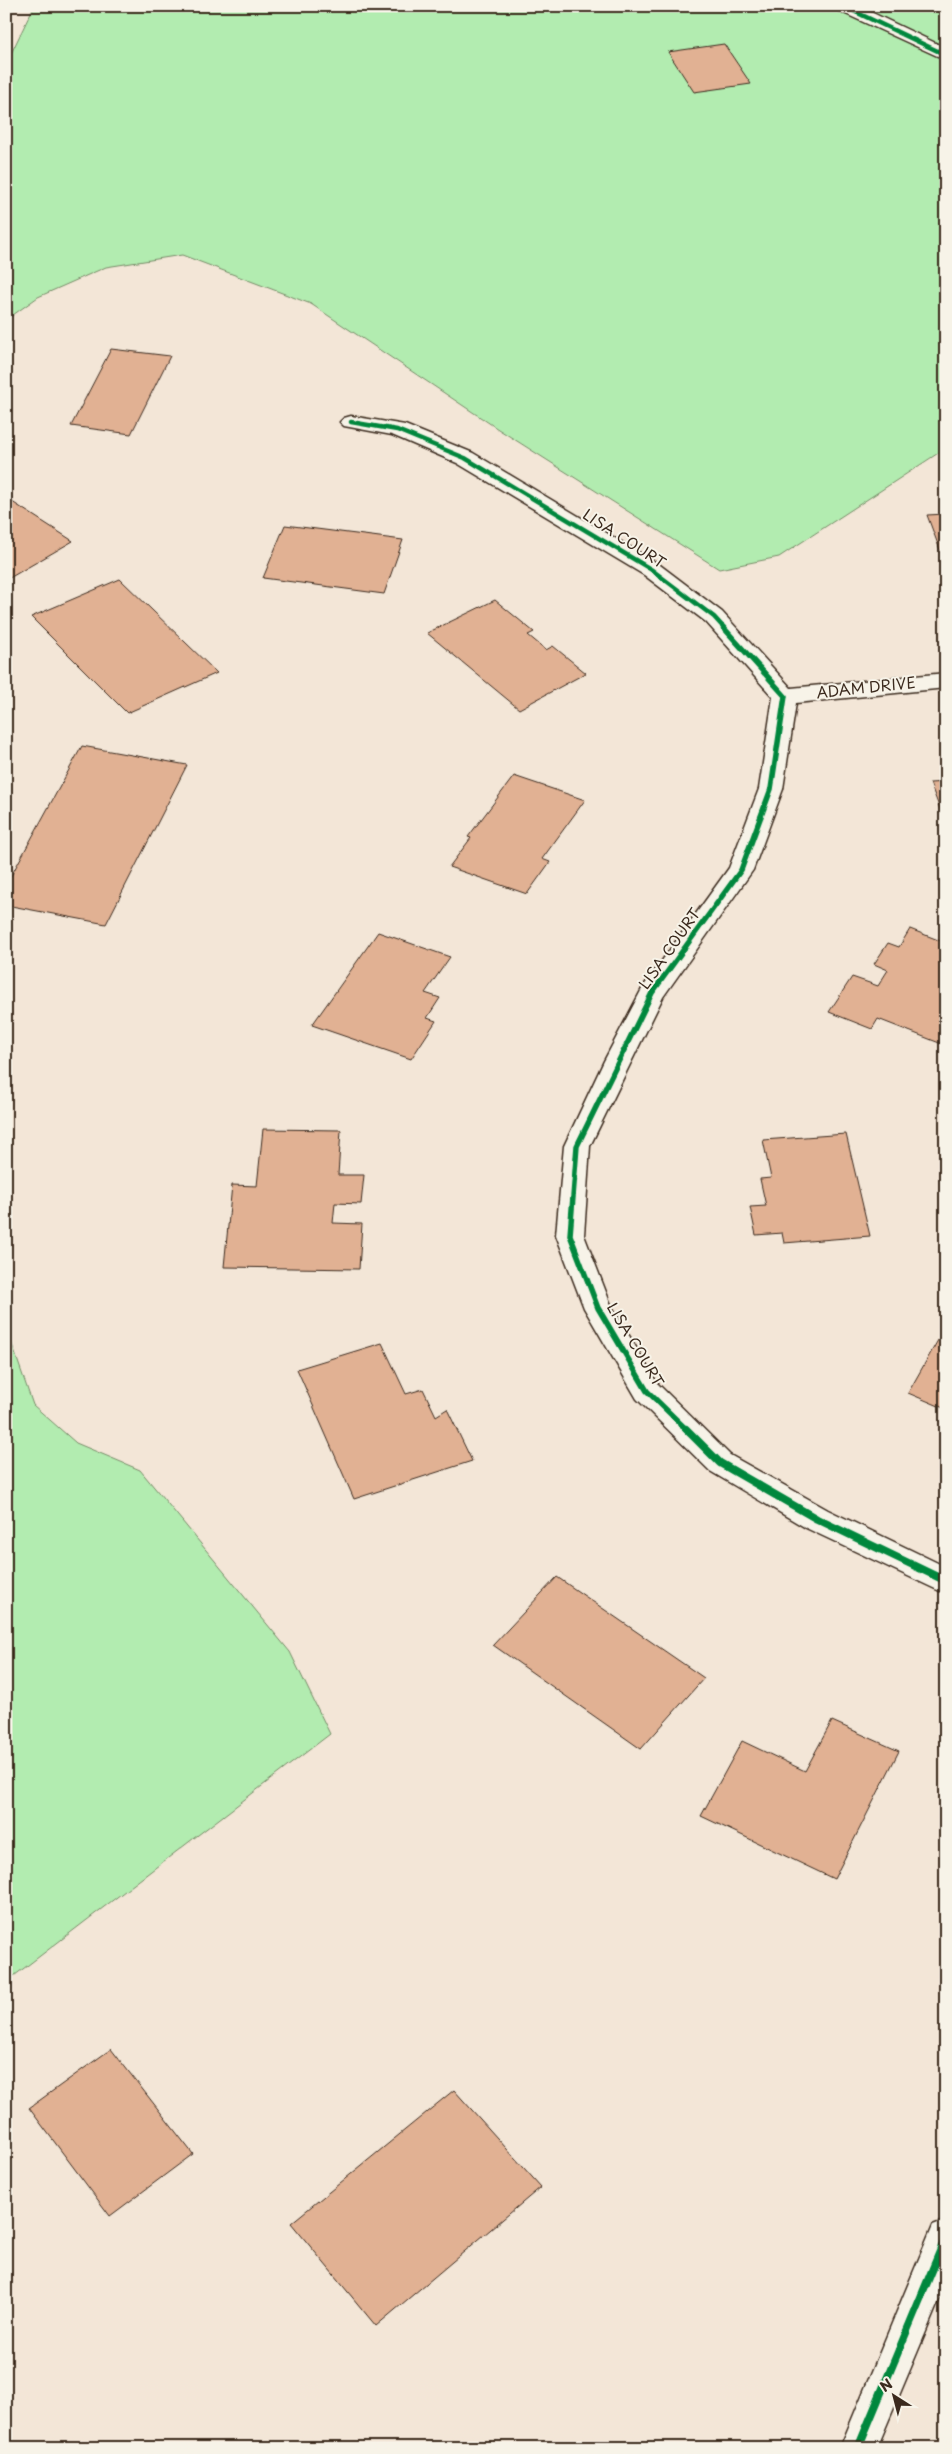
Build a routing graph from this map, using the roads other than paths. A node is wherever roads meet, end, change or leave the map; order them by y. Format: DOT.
graph roads {
  1 [pos="843,6"];
  2 [pos="946,55"];
  3 [pos="351,422"];
  4 [pos="946,680"];
  5 [pos="785,696"];
  6 [pos="946,1581"];
  7 [pos="946,2237"];
  8 [pos="858,2448"];
  1 -- 2 [label="street"];
  3 -- 5 [label="street, LISA COURT"];
  4 -- 5 [label="street, ADAM DRIVE"];
  5 -- 6 [label="street, LISA COURT"];
  7 -- 8 [label="street"];
}
